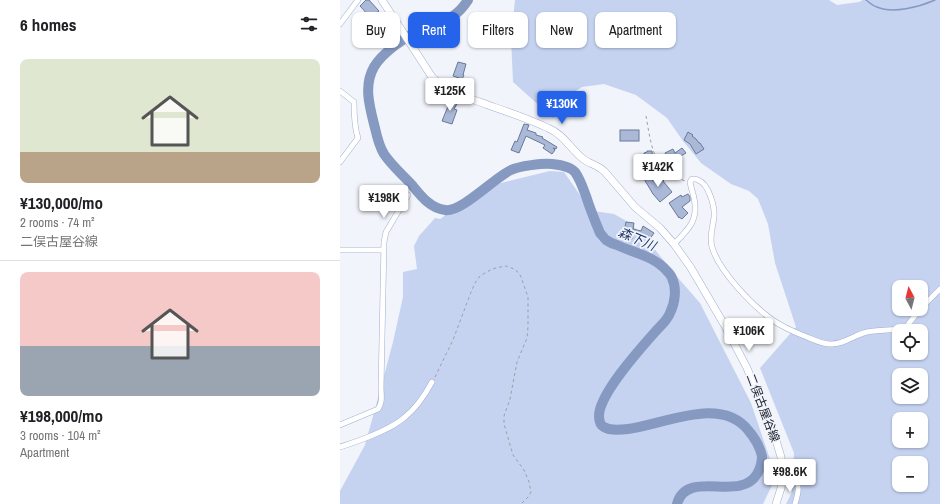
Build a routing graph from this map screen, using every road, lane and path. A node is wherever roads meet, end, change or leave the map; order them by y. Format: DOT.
graph roads {
  1 [pos="358,0"];
  2 [pos="382,0"];
  3 [pos="340,24"];
  4 [pos="340,91"];
  5 [pos="646,116"];
  6 [pos="340,162"];
  7 [pos="690,182"];
  8 [pos="408,195"];
  9 [pos="674,244"];
  10 [pos="340,250"];
  11 [pos="383,250"];
  12 [pos="940,290"];
  13 [pos="928,302"];
  14 [pos="915,316"];
  15 [pos="432,382"];
  16 [pos="340,425"];
  17 [pos="340,447"];
  18 [pos="783,477"];
  19 [pos="521,504"];
  20 [pos="776,504"];
  21 [pos="795,504"];
  1 -- 3 [label="street"];
  2 -- 9 [label="main road, 二俣古屋谷線"];
  4 -- 6 [label="street"];
  5 -- 7 [label="path"];
  7 -- 9 [label="street"];
  7 -- 14 [label="street"];
  8 -- 11 [label="street"];
  9 -- 18 [label="main road, 二俣古屋谷線"];
  10 -- 11 [label="street"];
  11 -- 16 [label="street"];
  12 -- 13 [label="street"];
  15 -- 17 [label="street"];
  15 -- 19 [label="path"];
  18 -- 20 [label="main road, 二俣古屋谷線"];
  18 -- 21 [label="street"];
}
